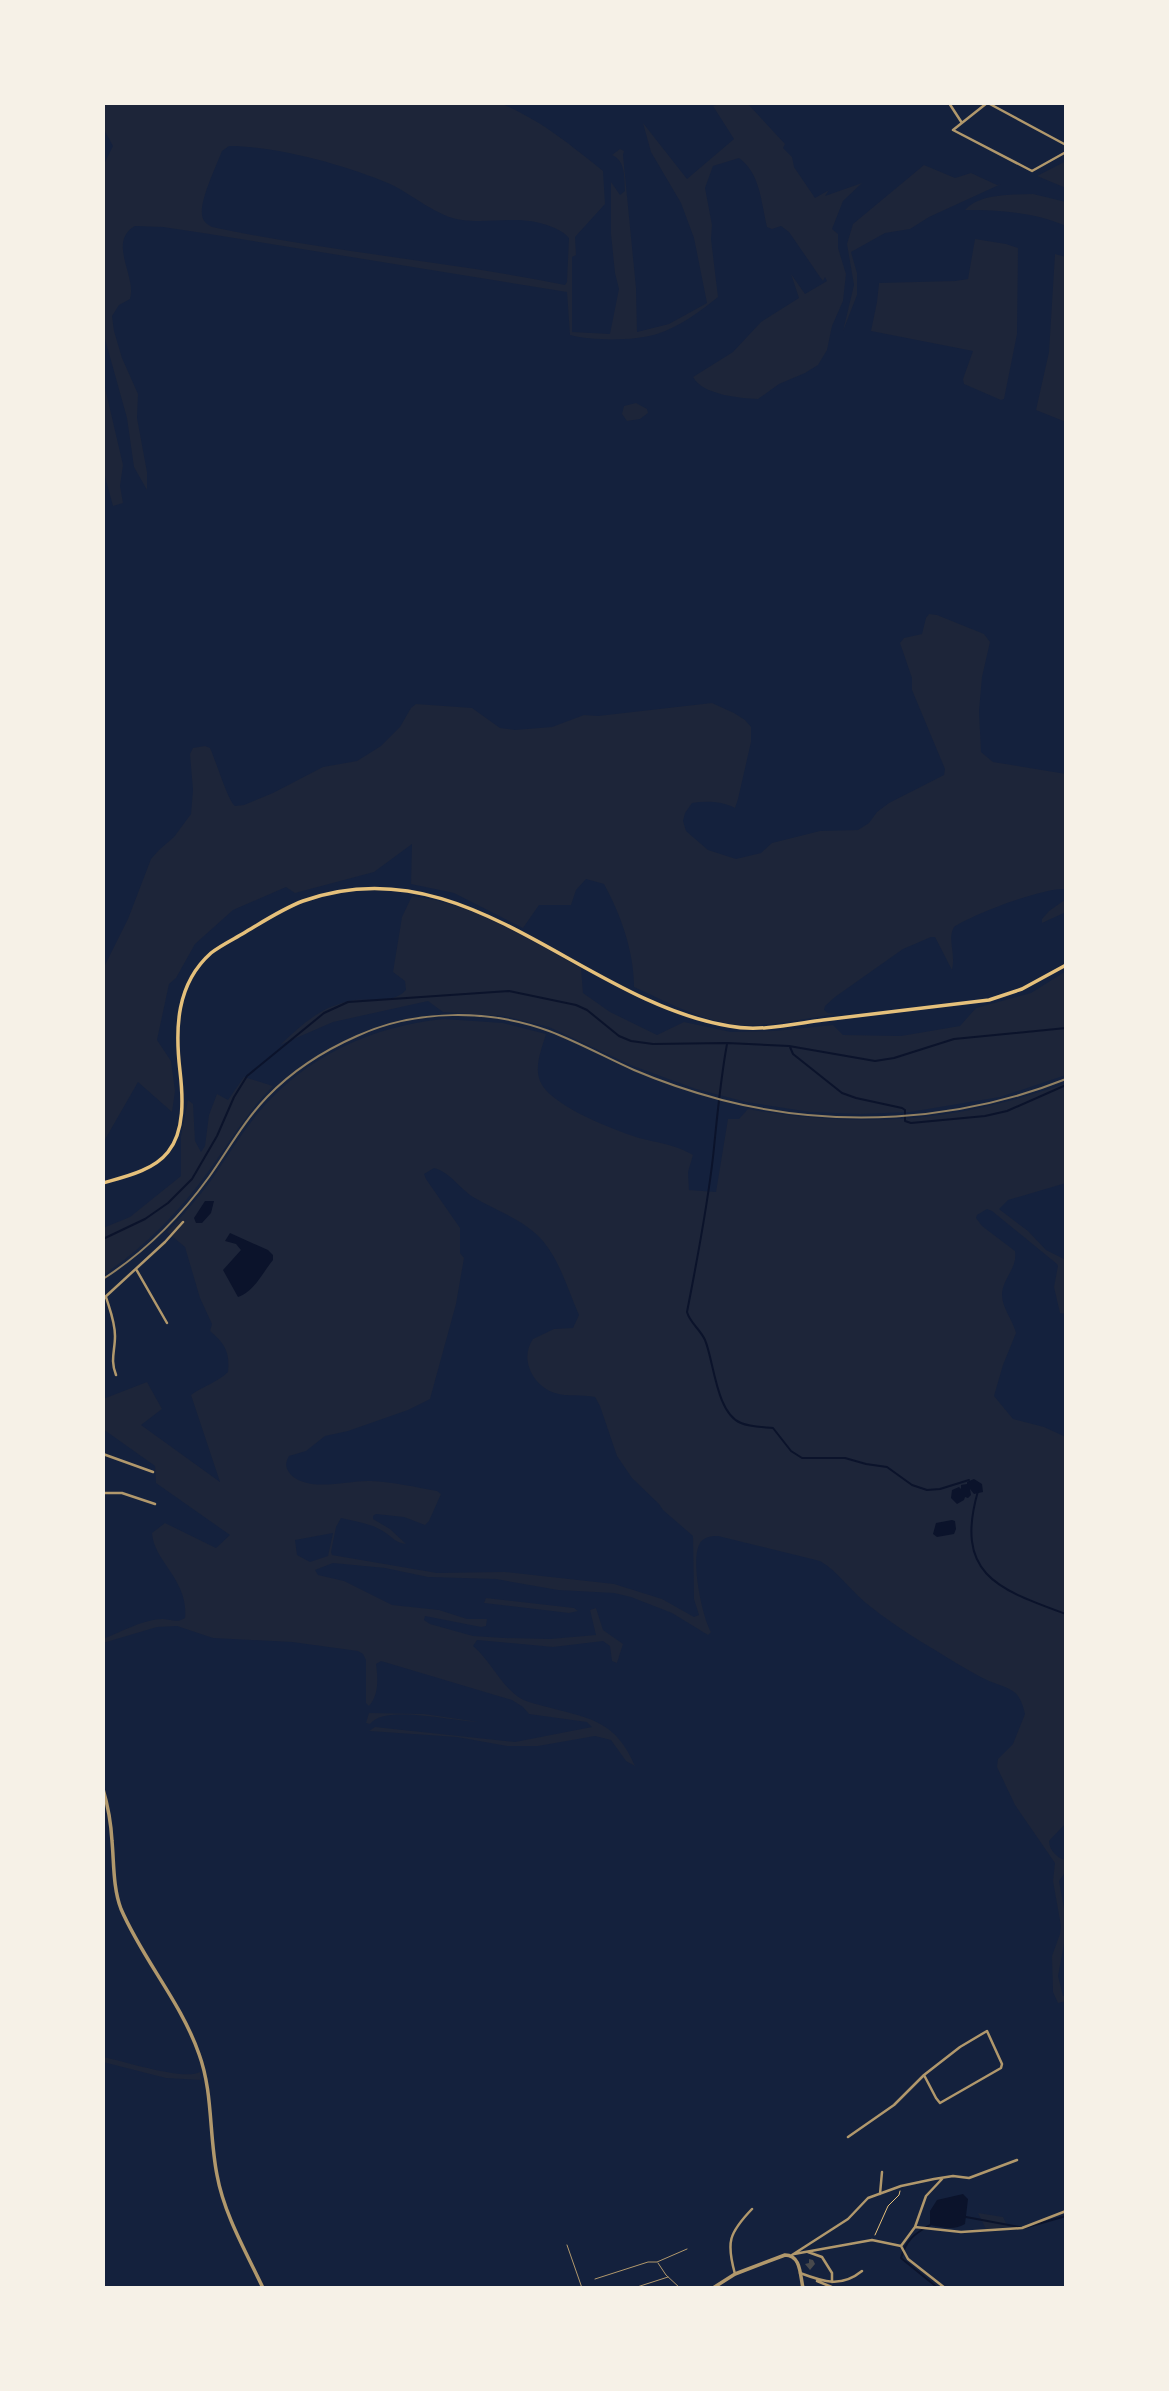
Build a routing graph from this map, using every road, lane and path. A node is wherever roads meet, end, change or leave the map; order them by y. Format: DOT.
graph roads {
  1 [pos="949,103"];
  2 [pos="987,103"];
  3 [pos="962,123"];
  4 [pos="1066,145"];
  5 [pos="1066,152"];
  6 [pos="1066,965"];
  7 [pos="103,1183"];
  8 [pos="183,1222"];
  9 [pos="136,1269"];
  10 [pos="105,1298"];
  11 [pos="167,1322"];
  12 [pos="116,1375"];
  13 [pos="103,1454"];
  14 [pos="153,1472"];
  15 [pos="103,1493"];
  16 [pos="155,1504"];
  17 [pos="103,1789"];
  18 [pos="924,2075"];
  19 [pos="848,2137"];
  20 [pos="1017,2160"];
  21 [pos="882,2172"];
  22 [pos="942,2179"];
  23 [pos="901,2186"];
  24 [pos="880,2194"];
  25 [pos="752,2209"];
  26 [pos="1066,2211"];
  27 [pos="915,2227"];
  28 [pos="872,2240"];
  29 [pos="567,2245"];
  30 [pos="901,2246"];
  31 [pos="687,2249"];
  32 [pos="805,2251"];
  33 [pos="792,2255"];
  34 [pos="657,2262"];
  35 [pos="862,2271"];
  36 [pos="800,2273"];
  37 [pos="735,2274"];
  38 [pos="668,2277"];
  39 [pos="595,2279"];
  40 [pos="814,2279"];
  41 [pos="832,2282"];
  42 [pos="262,2288"];
  43 [pos="582,2288"];
  44 [pos="634,2288"];
  45 [pos="680,2288"];
  46 [pos="713,2288"];
  47 [pos="803,2288"];
  48 [pos="834,2288"];
  49 [pos="945,2288"];
  1 -- 3 [label="street"];
  2 -- 3 [label="street"];
  2 -- 4 [label="street"];
  3 -- 5 [label="street"];
  6 -- 7 [label="main road"];
  8 -- 9 [label="street"];
  9 -- 10 [label="street"];
  9 -- 11 [label="street"];
  10 -- 12 [label="street"];
  13 -- 14 [label="street"];
  15 -- 16 [label="street"];
  17 -- 42 [label="street"];
  18 -- 18 [label="street"];
  18 -- 19 [label="street"];
  20 -- 22 [label="street"];
  21 -- 24 [label="street"];
  22 -- 23 [label="street"];
  22 -- 27 [label="street"];
  23 -- 24 [label="street"];
  23 -- 28 [label="path"];
  24 -- 33 [label="street"];
  25 -- 37 [label="street"];
  26 -- 27 [label="street"];
  27 -- 30 [label="street"];
  28 -- 30 [label="street"];
  28 -- 32 [label="street"];
  29 -- 43 [label="lane"];
  30 -- 49 [label="street"];
  31 -- 34 [label="lane"];
  32 -- 33 [label="street"];
  32 -- 41 [label="street"];
  33 -- 36 [label="street"];
  33 -- 37 [label="street"];
  34 -- 38 [label="lane"];
  34 -- 39 [label="lane"];
  35 -- 41 [label="street"];
  36 -- 40 [label="street"];
  36 -- 47 [label="street"];
  37 -- 46 [label="street"];
  38 -- 44 [label="lane"];
  38 -- 45 [label="lane"];
  40 -- 41 [label="street"];
  40 -- 48 [label="street"];
}
